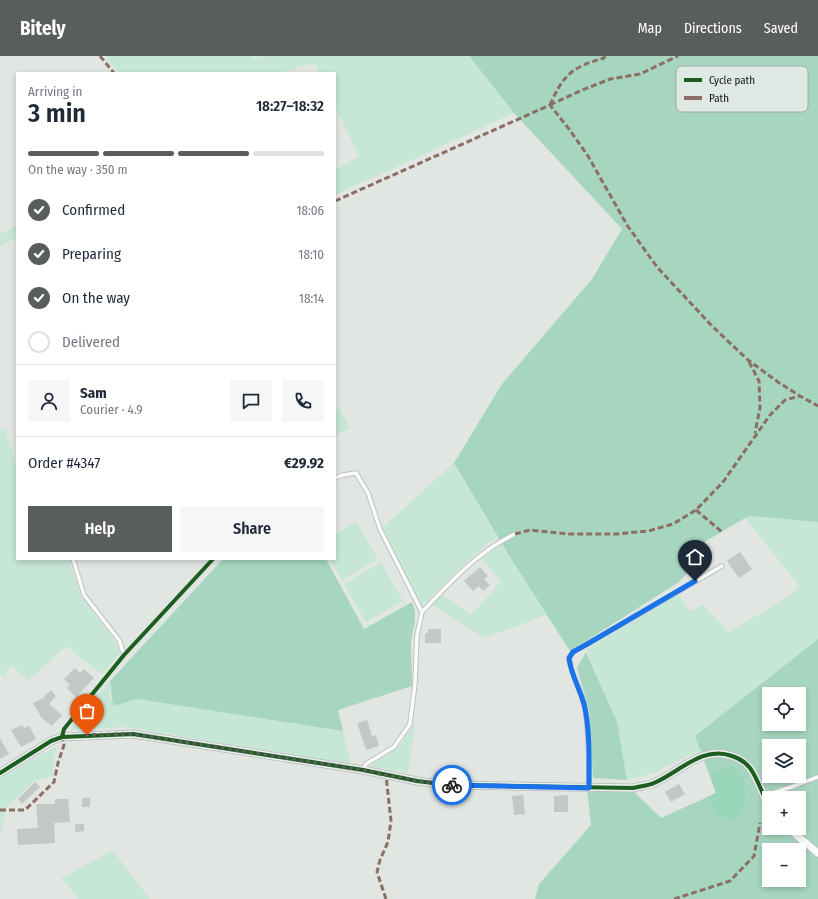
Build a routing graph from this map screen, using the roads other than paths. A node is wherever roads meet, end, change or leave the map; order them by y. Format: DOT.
graph roads {
  1 [pos="336,478"];
  2 [pos="515,534"];
  3 [pos="74,560"];
  4 [pos="212,560"];
  5 [pos="722,566"];
  6 [pos="422,612"];
  7 [pos="124,655"];
  8 [pos="62,737"];
  9 [pos="362,770"];
  10 [pos="0,773"];
  11 [pos="818,777"];
  12 [pos="589,788"];
  13 [pos="777,791"];
  14 [pos="762,793"];
  15 [pos="796,835"];
  16 [pos="818,853"];
  1 -- 6 [label="lane"];
  2 -- 6 [label="lane"];
  3 -- 7 [label="lane"];
  4 -- 7 [label="lane"];
  5 -- 12 [label="lane"];
  6 -- 9 [label="lane"];
  7 -- 8 [label="lane"];
  8 -- 9 [label="street"];
  8 -- 10 [label="street"];
  9 -- 12 [label="street"];
  11 -- 13 [label="lane"];
  12 -- 14 [label="street"];
  15 -- 16 [label="street"];
}
